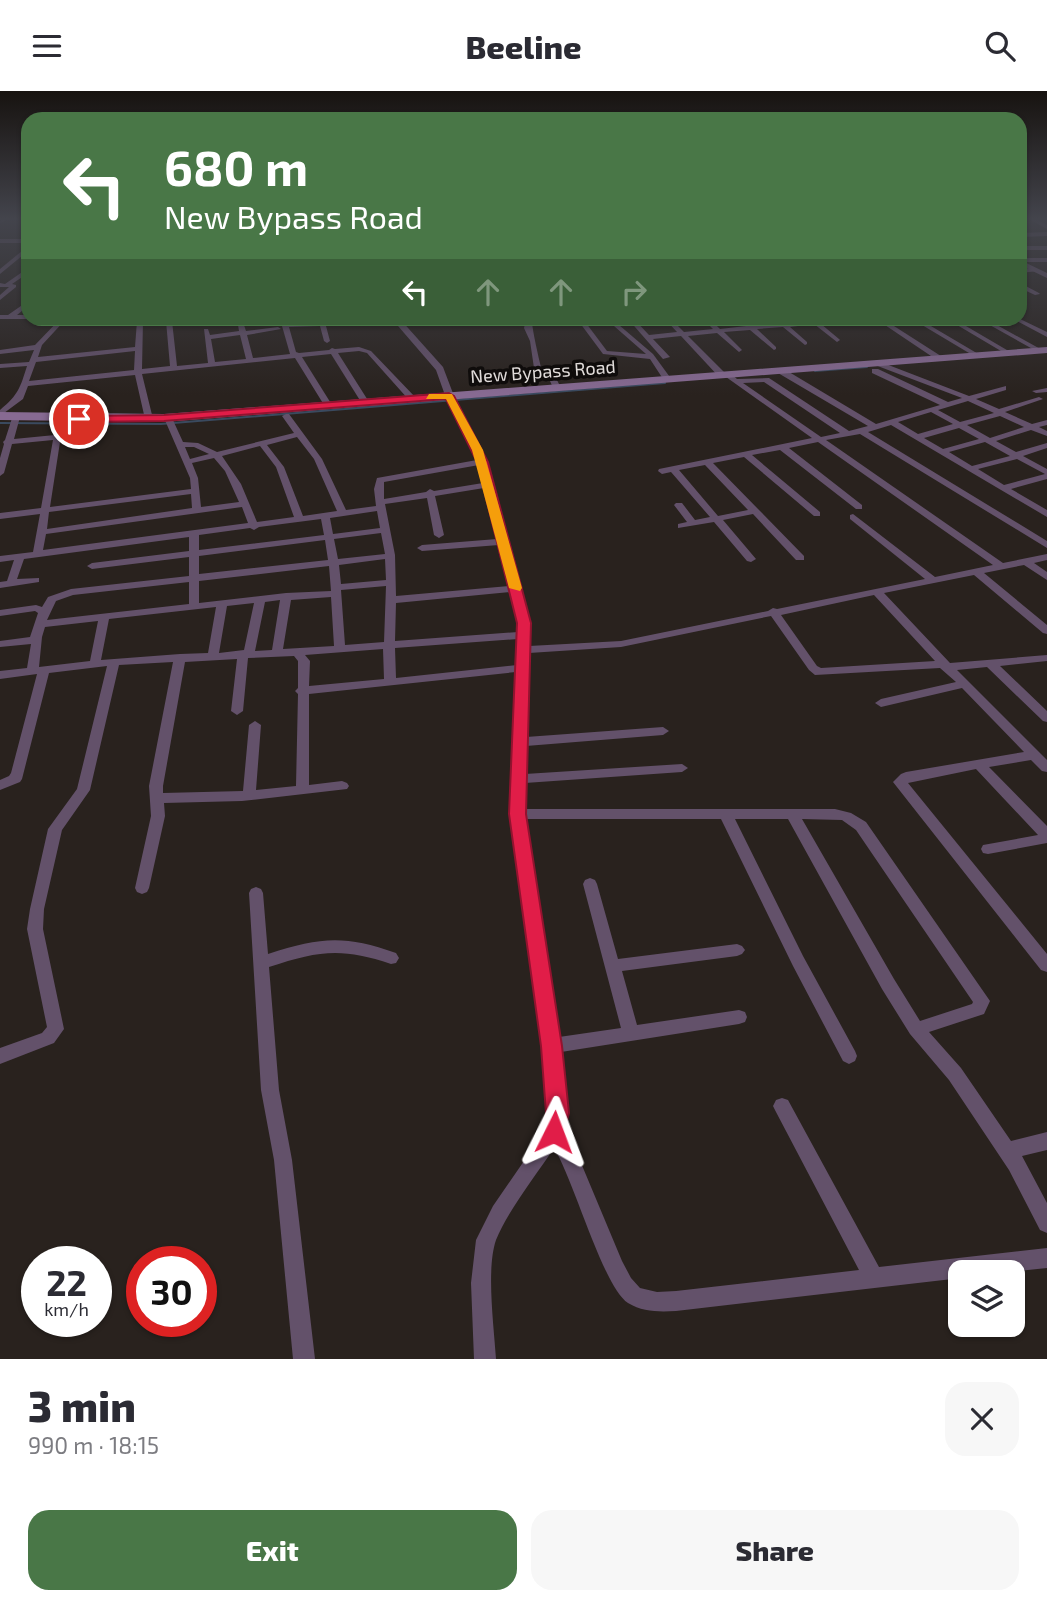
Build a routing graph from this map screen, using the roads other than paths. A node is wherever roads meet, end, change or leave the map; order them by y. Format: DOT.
graph roads {
  1 [pos="3,285"];
  2 [pos="1027,289"];
  3 [pos="1037,294"];
  4 [pos="0,297"];
  5 [pos="21,308"];
  6 [pos="0,317"];
  7 [pos="10,317"];
  8 [pos="21,317"];
  9 [pos="1027,325"];
  10 [pos="56,326"];
  11 [pos="140,326"];
  12 [pos="170,326"];
  13 [pos="205,326"];
  14 [pos="241,326"];
  15 [pos="276,326"];
  16 [pos="286,326"];
  17 [pos="323,326"];
  18 [pos="402,326"];
  19 [pos="527,326"];
  20 [pos="585,326"];
  21 [pos="617,326"];
  22 [pos="638,326"];
  23 [pos="676,326"];
  24 [pos="715,326"];
  25 [pos="751,326"];
  26 [pos="786,326"];
  27 [pos="822,326"];
  28 [pos="890,326"];
  29 [pos="927,326"];
  30 [pos="962,326"];
  31 [pos="994,326"];
  32 [pos="753,328"];
  33 [pos="720,331"];
  34 [pos="243,333"];
  35 [pos="1007,333"];
  36 [pos="684,334"];
  37 [pos="1047,335"];
  38 [pos="207,337"];
  39 [pos="981,337"];
  40 [pos="649,338"];
  41 [pos="837,340"];
  42 [pos="327,341"];
  43 [pos="805,343"];
  44 [pos="37,347"];
  45 [pos="774,348"];
  46 [pos="138,349"];
  47 [pos="739,350"];
  48 [pos="1044,350"];
  49 [pos="332,351"];
  50 [pos="0,352"];
  51 [pos="97,353"];
  52 [pos="1008,353"];
  53 [pos="294,354"];
  54 [pos="976,355"];
  55 [pos="63,356"];
  56 [pos="652,357"];
  57 [pos="666,357"];
  58 [pos="940,358"];
  59 [pos="250,359"];
  60 [pos="31,362"];
  61 [pos="212,363"];
  62 [pos="0,366"];
  63 [pos="881,367"];
  64 [pos="174,368"];
  65 [pos="138,372"];
  66 [pos="784,373"];
  67 [pos="95,377"];
  68 [pos="728,377"];
  69 [pos="668,380"];
  70 [pos="58,381"];
  71 [pos="23,384"];
  72 [pos="556,388"];
  73 [pos="1003,388"];
  74 [pos="1047,390"];
  75 [pos="412,398"];
  76 [pos="969,398"];
  77 [pos="450,399"];
  78 [pos="365,402"];
  79 [pos="328,405"];
  80 [pos="947,405"];
  81 [pos="932,410"];
  82 [pos="1000,412"];
  83 [pos="0,415"];
  84 [pos="286,416"];
  85 [pos="149,419"];
  86 [pos="14,421"];
  87 [pos="169,421"];
  88 [pos="64,422"];
  89 [pos="892,422"];
  90 [pos="1047,422"];
  91 [pos="961,426"];
  92 [pos="875,427"];
  93 [pos="1032,427"];
  94 [pos="861,431"];
  95 [pos="846,433"];
  96 [pos="300,434"];
  97 [pos="1047,434"];
  98 [pos="58,437"];
  99 [pos="918,437"];
  100 [pos="815,439"];
  101 [pos="988,440"];
  102 [pos="7,442"];
  103 [pos="262,444"];
  104 [pos="179,445"];
  105 [pos="1047,445"];
  106 [pos="781,446"];
  107 [pos="943,452"];
  108 [pos="745,454"];
  109 [pos="216,456"];
  110 [pos="1017,456"];
  111 [pos="707,461"];
  112 [pos="187,462"];
  113 [pos="482,462"];
  114 [pos="970,469"];
  115 [pos="0,473"];
  116 [pos="1047,474"];
  117 [pos="489,485"];
  118 [pos="1003,488"];
  119 [pos="195,491"];
  120 [pos="430,492"];
  121 [pos="244,503"];
  122 [pos="382,505"];
  123 [pos="679,505"];
  124 [pos="859,507"];
  125 [pos="1042,507"];
  126 [pos="197,510"];
  127 [pos="47,511"];
  128 [pos="756,511"];
  129 [pos="344,514"];
  130 [pos="817,514"];
  131 [pos="1047,514"];
  132 [pos="0,516"];
  133 [pos="325,517"];
  134 [pos="853,517"];
  135 [pos="716,519"];
  136 [pos="300,520"];
  137 [pos="693,524"];
  138 [pos="681,526"];
  139 [pos="254,527"];
  140 [pos="386,530"];
  141 [pos="43,531"];
  142 [pos="194,534"];
  143 [pos="439,535"];
  144 [pos="329,537"];
  145 [pos="502,542"];
  146 [pos="1047,545"];
  147 [pos="422,548"];
  148 [pos="38,553"];
  149 [pos="195,555"];
  150 [pos="20,556"];
  151 [pos="390,556"];
  152 [pos="1047,557"];
  153 [pos="800,558"];
  154 [pos="0,559"];
  155 [pos="751,559"];
  156 [pos="1026,561"];
  157 [pos="334,563"];
  158 [pos="92,566"];
  159 [pos="1000,566"];
  160 [pos="976,571"];
  161 [pos="1047,577"];
  162 [pos="195,579"];
  163 [pos="35,580"];
  164 [pos="933,580"];
  165 [pos="390,583"];
  166 [pos="6,584"];
  167 [pos="516,588"];
  168 [pos="336,590"];
  169 [pos="876,591"];
  170 [pos="286,596"];
  171 [pos="260,599"];
  172 [pos="391,600"];
  173 [pos="222,603"];
  174 [pos="194,606"];
  175 [pos="773,611"];
  176 [pos="44,612"];
  177 [pos="0,614"];
  178 [pos="104,616"];
  179 [pos="41,624"];
  180 [pos="1047,631"];
  181 [pos="37,638"];
  182 [pos="524,642"];
  183 [pos="0,644"];
  184 [pos="386,644"];
  185 [pos="340,648"];
  186 [pos="277,652"];
  187 [pos="293,652"];
  188 [pos="246,653"];
  189 [pos="213,655"];
  190 [pos="180,657"];
  191 [pos="1047,658"];
  192 [pos="114,662"];
  193 [pos="990,663"];
  194 [pos="95,664"];
  195 [pos="947,666"];
  196 [pos="522,668"];
  197 [pos="39,670"];
  198 [pos="0,675"];
  199 [pos="390,681"];
  200 [pos="965,684"];
  201 [pos="301,691"];
  202 [pos="881,703"];
  203 [pos="237,711"];
  204 [pos="1047,718"];
  205 [pos="255,725"];
  206 [pos="663,731"];
  207 [pos="521,742"];
  208 [pos="1034,755"];
  209 [pos="979,765"];
  210 [pos="682,768"];
  211 [pos="1047,768"];
  212 [pos="520,779"];
  213 [pos="0,786"];
  214 [pos="342,786"];
  215 [pos="302,790"];
  216 [pos="249,795"];
  217 [pos="157,798"];
  218 [pos="725,813"];
  219 [pos="517,814"];
  220 [pos="792,814"];
  221 [pos="1047,837"];
  222 [pos="988,849"];
  223 [pos="590,884"];
  224 [pos="142,888"];
  225 [pos="256,893"];
  226 [pos="737,950"];
  227 [pos="391,958"];
  228 [pos="261,963"];
  229 [pos="1046,963"];
  230 [pos="613,966"];
  231 [pos="739,1017"];
  232 [pos="916,1029"];
  233 [pos="631,1033"];
  234 [pos="552,1046"];
  235 [pos="849,1055"];
  236 [pos="0,1056"];
  237 [pos="782,1106"];
  238 [pos="554,1132"];
  239 [pos="1047,1141"];
  240 [pos="1007,1151"];
  241 [pos="1047,1223"];
  242 [pos="1047,1258"];
  243 [pos="874,1278"];
  244 [pos="304,1359"];
  245 [pos="485,1359"];
  1 -- 4 [label="street"];
  2 -- 3 [label="street"];
  5 -- 7 [label="street"];
  6 -- 7 [label="street"];
  7 -- 8 [label="street"];
  9 -- 37 [label="street"];
  10 -- 44 [label="street"];
  11 -- 46 [label="street"];
  12 -- 64 [label="street"];
  13 -- 38 [label="street"];
  14 -- 34 [label="street"];
  15 -- 34 [label="street"];
  16 -- 53 [label="street"];
  17 -- 42 [label="street"];
  18 -- 77 [label="street"];
  19 -- 72 [label="street"];
  20 -- 56 [label="street"];
  21 -- 56 [label="street"];
  22 -- 40 [label="street"];
  23 -- 36 [label="street"];
  24 -- 33 [label="street"];
  25 -- 32 [label="street"];
  26 -- 32 [label="street"];
  26 -- 43 [label="street"];
  27 -- 41 [label="street"];
  28 -- 58 [label="street"];
  29 -- 54 [label="street"];
  30 -- 39 [label="street"];
  31 -- 35 [label="street"];
  32 -- 33 [label="street"];
  32 -- 45 [label="street"];
  33 -- 36 [label="street"];
  33 -- 47 [label="street"];
  34 -- 38 [label="street"];
  34 -- 59 [label="street"];
  35 -- 39 [label="street"];
  35 -- 48 [label="street"];
  36 -- 40 [label="street"];
  36 -- 68 [label="street"];
  38 -- 61 [label="street"];
  39 -- 52 [label="street"];
  40 -- 57 [label="street"];
  44 -- 50 [label="street"];
  44 -- 60 [label="street"];
  46 -- 51 [label="street"];
  46 -- 65 [label="street"];
  48 -- 52 [label="main road, New Bypass Road"];
  49 -- 53 [label="street"];
  49 -- 75 [label="street"];
  49 -- 78 [label="street"];
  51 -- 55 [label="street"];
  51 -- 67 [label="street"];
  52 -- 54 [label="main road, New Bypass Road"];
  53 -- 59 [label="street"];
  53 -- 79 [label="street"];
  54 -- 58 [label="main road, New Bypass Road"];
  55 -- 60 [label="street"];
  55 -- 70 [label="street"];
  56 -- 69 [label="street"];
  58 -- 63 [label="main road, New Bypass Road"];
  59 -- 61 [label="street"];
  60 -- 62 [label="street"];
  60 -- 71 [label="street"];
  61 -- 64 [label="street"];
  63 -- 66 [label="main road, New Bypass Road"];
  63 -- 76 [label="street"];
  63 -- 80 [label="street"];
  64 -- 65 [label="street"];
  65 -- 67 [label="street"];
  65 -- 85 [label="street"];
  66 -- 68 [label="main road, New Bypass Road"];
  66 -- 92 [label="street"];
  67 -- 70 [label="street"];
  68 -- 69 [label="main road, New Bypass Road"];
  68 -- 95 [label="street"];
  68 -- 100 [label="street"];
  69 -- 72 [label="main road, New Bypass Road"];
  70 -- 71 [label="street"];
  71 -- 83 [label="street"];
  72 -- 77 [label="main road, New Bypass Road"];
  73 -- 76 [label="street"];
  74 -- 82 [label="street"];
  75 -- 77 [label="main road, New Bypass Road"];
  75 -- 78 [label="main road, New Bypass Road"];
  76 -- 80 [label="street"];
  76 -- 82 [label="street"];
  77 -- 113 [label="street"];
  78 -- 79 [label="main road, New Bypass Road"];
  79 -- 87 [label="main road, New Bypass Road"];
  80 -- 81 [label="street"];
  81 -- 89 [label="street"];
  81 -- 91 [label="street"];
  82 -- 91 [label="street"];
  82 -- 93 [label="street"];
  83 -- 86 [label="main road, New Bypass Road"];
  84 -- 96 [label="street"];
  85 -- 87 [label="main road, New Bypass Road"];
  85 -- 88 [label="main road, New Bypass Road"];
  86 -- 88 [label="main road, New Bypass Road"];
  86 -- 102 [label="street"];
  87 -- 104 [label="street"];
  88 -- 98 [label="street"];
  89 -- 92 [label="street"];
  89 -- 99 [label="street"];
  90 -- 93 [label="street"];
  91 -- 99 [label="street"];
  91 -- 101 [label="street"];
  92 -- 94 [label="street"];
  93 -- 97 [label="street"];
  93 -- 101 [label="street"];
  94 -- 95 [label="street"];
  94 -- 146 [label="street"];
  95 -- 100 [label="street"];
  96 -- 103 [label="street"];
  96 -- 129 [label="street"];
  98 -- 102 [label="street"];
  98 -- 127 [label="street"];
  99 -- 107 [label="street"];
  100 -- 106 [label="street"];
  100 -- 159 [label="street"];
  101 -- 107 [label="street"];
  101 -- 110 [label="street"];
  102 -- 115 [label="street"];
  103 -- 109 [label="street"];
  103 -- 136 [label="street"];
  104 -- 109 [label="street"];
  104 -- 112 [label="street"];
  105 -- 110 [label="street"];
  106 -- 108 [label="street"];
  106 -- 124 [label="street"];
  107 -- 114 [label="street"];
  108 -- 111 [label="street"];
  108 -- 130 [label="street"];
  109 -- 112 [label="street"];
  109 -- 121 [label="street"];
  110 -- 114 [label="street"];
  110 -- 116 [label="street"];
  111 -- 128 [label="street"];
  111 -- 135 [label="street"];
  112 -- 119 [label="street"];
  113 -- 117 [label="street"];
  113 -- 122 [label="street"];
  114 -- 118 [label="street"];
  116 -- 118 [label="street"];
  117 -- 120 [label="street"];
  117 -- 145 [label="street"];
  118 -- 125 [label="street"];
  119 -- 126 [label="street"];
  119 -- 127 [label="street"];
  120 -- 122 [label="street"];
  120 -- 143 [label="street"];
  121 -- 126 [label="street"];
  121 -- 139 [label="street"];
  122 -- 129 [label="street"];
  122 -- 140 [label="street"];
  123 -- 137 [label="street"];
  125 -- 131 [label="street"];
  126 -- 141 [label="street"];
  127 -- 132 [label="street"];
  127 -- 141 [label="street"];
  128 -- 135 [label="street"];
  128 -- 153 [label="street"];
  129 -- 133 [label="street"];
  133 -- 136 [label="street"];
  133 -- 144 [label="street"];
  134 -- 164 [label="street"];
  135 -- 137 [label="street"];
  135 -- 155 [label="street"];
  136 -- 139 [label="street"];
  137 -- 138 [label="street"];
  139 -- 142 [label="street"];
  140 -- 144 [label="street"];
  140 -- 151 [label="street"];
  141 -- 148 [label="street"];
  142 -- 148 [label="street"];
  142 -- 149 [label="street"];
  144 -- 149 [label="street"];
  144 -- 157 [label="street"];
  145 -- 147 [label="street"];
  145 -- 167 [label="street"];
  148 -- 150 [label="street"];
  149 -- 158 [label="street"];
  149 -- 162 [label="street"];
  150 -- 154 [label="street"];
  150 -- 166 [label="street"];
  151 -- 157 [label="street"];
  151 -- 165 [label="street"];
  152 -- 156 [label="street"];
  156 -- 159 [label="street"];
  156 -- 161 [label="street"];
  157 -- 162 [label="street"];
  157 -- 168 [label="street"];
  159 -- 160 [label="street"];
  160 -- 164 [label="street"];
  160 -- 180 [label="street"];
  162 -- 174 [label="street"];
  162 -- 176 [label="street"];
  163 -- 166 [label="street"];
  164 -- 169 [label="street"];
  165 -- 168 [label="street"];
  165 -- 172 [label="street"];
  167 -- 172 [label="street"];
  167 -- 182 [label="street"];
  168 -- 170 [label="street"];
  168 -- 185 [label="street"];
  169 -- 175 [label="street"];
  169 -- 195 [label="street"];
  170 -- 171 [label="street"];
  170 -- 186 [label="street"];
  171 -- 173 [label="street"];
  171 -- 188 [label="street"];
  172 -- 184 [label="street"];
  173 -- 174 [label="street"];
  173 -- 189 [label="street"];
  174 -- 178 [label="street"];
  175 -- 182 [label="street"];
  175 -- 195 [label="street"];
  176 -- 177 [label="street"];
  176 -- 179 [label="street"];
  178 -- 179 [label="street"];
  178 -- 194 [label="street"];
  179 -- 181 [label="street"];
  181 -- 183 [label="street"];
  181 -- 197 [label="street"];
  182 -- 184 [label="street"];
  182 -- 196 [label="street"];
  184 -- 185 [label="street"];
  184 -- 199 [label="street"];
  185 -- 187 [label="street"];
  186 -- 187 [label="street"];
  186 -- 188 [label="street"];
  187 -- 201 [label="street"];
  188 -- 189 [label="street"];
  188 -- 203 [label="street"];
  189 -- 190 [label="street"];
  190 -- 192 [label="street"];
  190 -- 217 [label="street"];
  191 -- 193 [label="street"];
  192 -- 194 [label="street"];
  192 -- 236 [label="street"];
  193 -- 195 [label="street"];
  193 -- 204 [label="street"];
  194 -- 197 [label="street"];
  195 -- 200 [label="street"];
  196 -- 199 [label="street"];
  196 -- 207 [label="street"];
  197 -- 198 [label="street"];
  197 -- 213 [label="street"];
  199 -- 201 [label="street"];
  200 -- 202 [label="street"];
  200 -- 208 [label="street"];
  201 -- 215 [label="street"];
  205 -- 216 [label="street"];
  206 -- 207 [label="street"];
  207 -- 212 [label="street"];
  208 -- 209 [label="street"];
  208 -- 211 [label="street"];
  209 -- 221 [label="street"];
  209 -- 229 [label="street"];
  210 -- 212 [label="street"];
  212 -- 219 [label="street"];
  214 -- 215 [label="street"];
  215 -- 216 [label="street"];
  216 -- 217 [label="street"];
  217 -- 224 [label="street"];
  218 -- 219 [label="street"];
  218 -- 220 [label="street"];
  218 -- 235 [label="street"];
  219 -- 234 [label="street"];
  220 -- 232 [label="street"];
  220 -- 232 [label="street"];
  221 -- 222 [label="street"];
  223 -- 230 [label="street"];
  225 -- 228 [label="street"];
  226 -- 230 [label="street"];
  227 -- 228 [label="street"];
  228 -- 244 [label="street"];
  230 -- 233 [label="street"];
  231 -- 233 [label="street"];
  232 -- 240 [label="street"];
  233 -- 234 [label="street"];
  234 -- 238 [label="street"];
  237 -- 243 [label="street"];
  238 -- 243 [label="street"];
  238 -- 245 [label="street"];
  239 -- 240 [label="street"];
  240 -- 241 [label="street"];
  242 -- 243 [label="street"];
}
